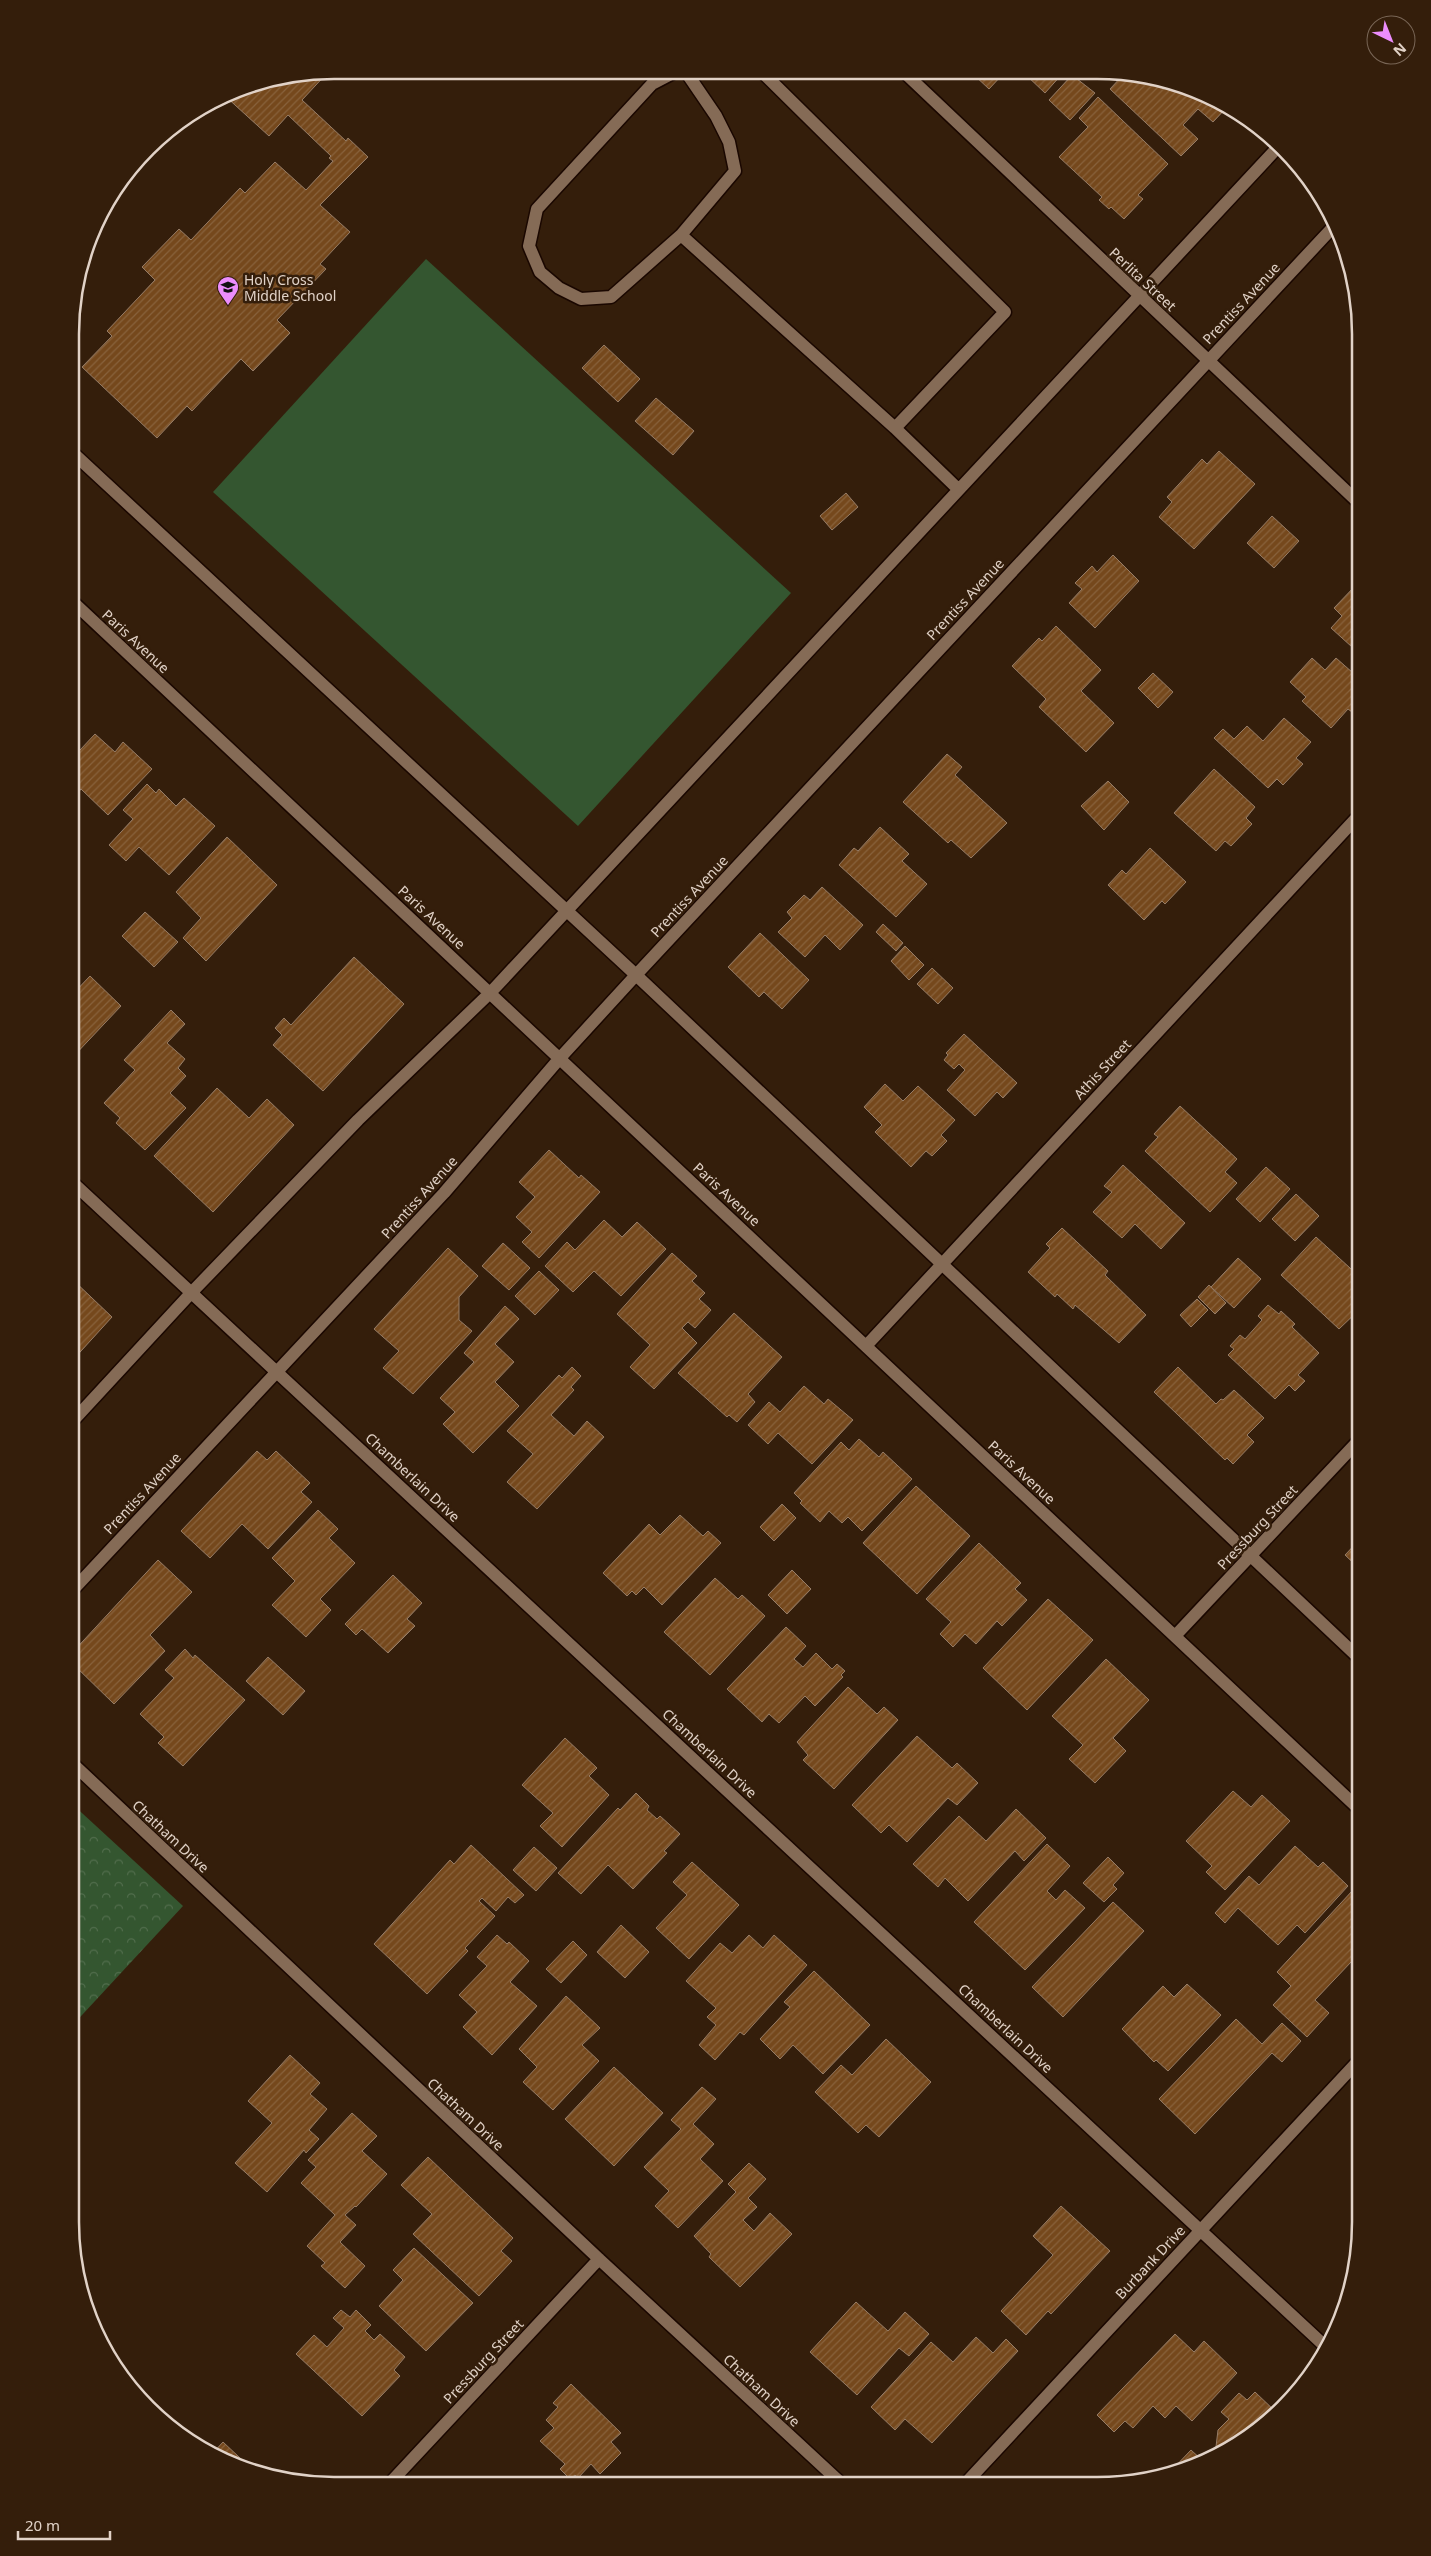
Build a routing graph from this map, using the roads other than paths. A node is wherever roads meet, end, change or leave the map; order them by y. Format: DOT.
graph roads {
  1 [pos="662,79"];
  2 [pos="691,79"];
  3 [pos="769,79"];
  4 [pos="911,79"];
  5 [pos="1275,150"];
  6 [pos="1330,230"];
  7 [pos="681,235"];
  8 [pos="1138,296"];
  9 [pos="1208,360"];
  10 [pos="895,428"];
  11 [pos="79,458"];
  12 [pos="958,489"];
  13 [pos="1352,496"];
  14 [pos="79,609"];
  15 [pos="1352,824"];
  16 [pos="567,911"];
  17 [pos="636,975"];
  18 [pos="491,992"];
  19 [pos="560,1058"];
  20 [pos="79,1187"];
  21 [pos="943,1263"];
  22 [pos="192,1292"];
  23 [pos="866,1346"];
  24 [pos="277,1371"];
  25 [pos="79,1414"];
  26 [pos="1352,1448"];
  27 [pos="1250,1556"];
  28 [pos="79,1583"];
  29 [pos="1175,1636"];
  30 [pos="1352,1652"];
  31 [pos="79,1770"];
  32 [pos="1352,1803"];
  33 [pos="1352,2067"];
  34 [pos="1201,2229"];
  35 [pos="599,2259"];
  36 [pos="1322,2343"];
  37 [pos="396,2477"];
  38 [pos="835,2477"];
  39 [pos="971,2477"];
  1 -- 7 [label="street"];
  2 -- 7 [label="street"];
  3 -- 10 [label="street"];
  4 -- 8 [label="street, Perlita Street"];
  5 -- 8 [label="street"];
  6 -- 9 [label="street, Prentiss Avenue"];
  7 -- 10 [label="street"];
  8 -- 9 [label="street, Perlita Street"];
  8 -- 12 [label="street"];
  9 -- 13 [label="street, Perlita Street"];
  9 -- 17 [label="street, Prentiss Avenue"];
  10 -- 12 [label="street"];
  11 -- 16 [label="street"];
  12 -- 16 [label="street"];
  14 -- 18 [label="street, Paris Avenue"];
  15 -- 21 [label="street, Athis Street"];
  16 -- 17 [label="street"];
  16 -- 18 [label="street"];
  17 -- 19 [label="street, Prentiss Avenue"];
  17 -- 21 [label="street"];
  18 -- 19 [label="street, Paris Avenue"];
  18 -- 22 [label="street"];
  19 -- 23 [label="street, Paris Avenue"];
  19 -- 24 [label="street, Prentiss Avenue"];
  20 -- 22 [label="street, Chamberlain Drive"];
  21 -- 23 [label="street, Athis Street"];
  21 -- 27 [label="street"];
  22 -- 24 [label="street, Chamberlain Drive"];
  22 -- 25 [label="street"];
  23 -- 29 [label="street, Paris Avenue"];
  24 -- 28 [label="street, Prentiss Avenue"];
  24 -- 34 [label="street, Chamberlain Drive"];
  26 -- 27 [label="street, Pressburg Street"];
  27 -- 29 [label="street, Pressburg Street"];
  27 -- 30 [label="street"];
  29 -- 32 [label="street, Paris Avenue"];
  31 -- 35 [label="street, Chatham Drive"];
  33 -- 34 [label="street, Burbank Drive"];
  34 -- 36 [label="street, Chamberlain Drive"];
  34 -- 39 [label="street, Burbank Drive"];
  35 -- 37 [label="street, Pressburg Street"];
  35 -- 38 [label="street, Chatham Drive"];
}
